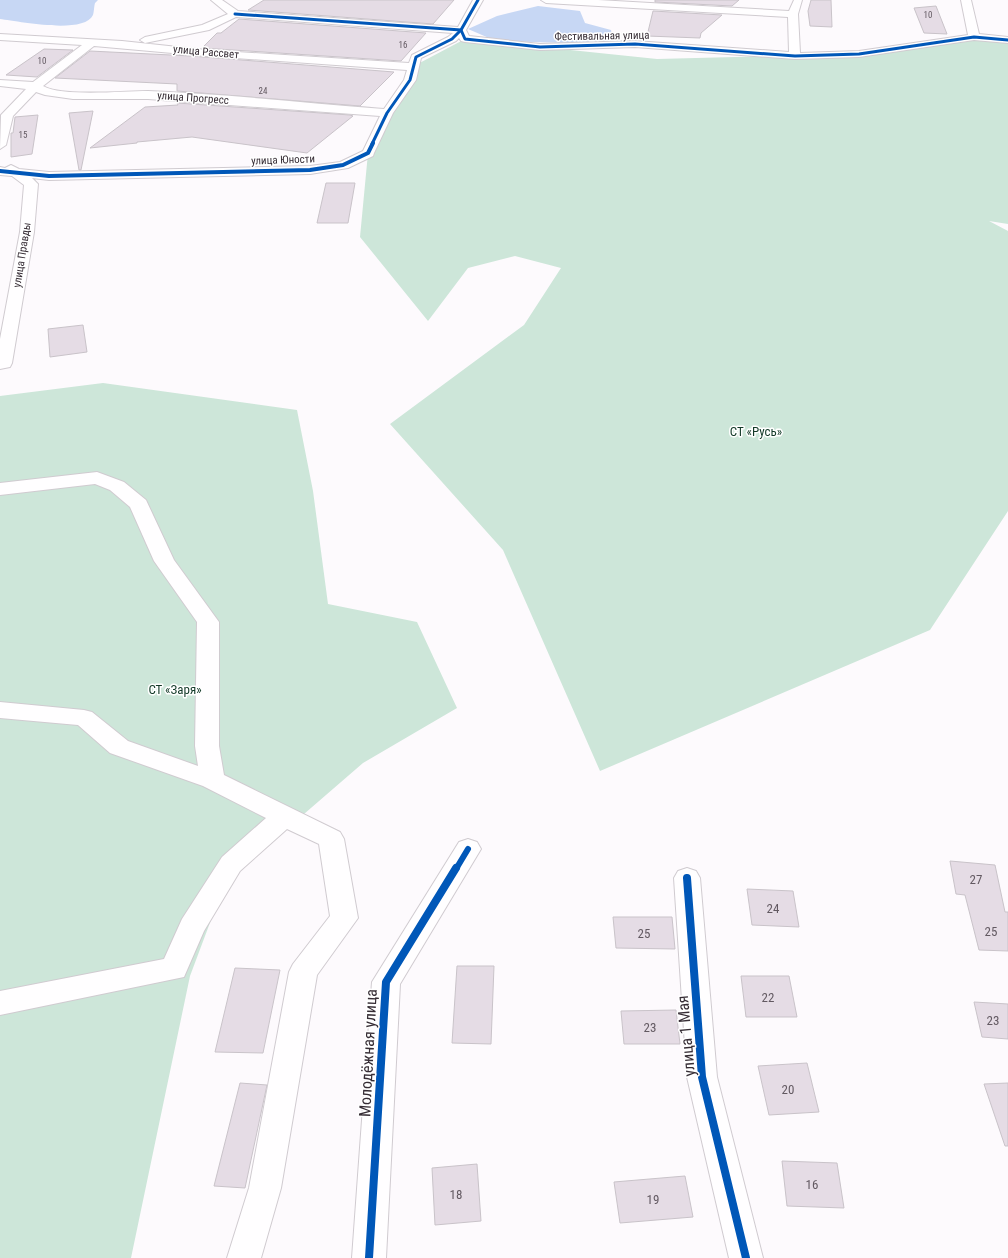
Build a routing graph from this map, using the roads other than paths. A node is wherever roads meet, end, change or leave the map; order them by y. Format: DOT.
graph roads {
  1 [pos="216,0"];
  2 [pos="478,0"];
  3 [pos="546,0"];
  4 [pos="798,0"];
  5 [pos="966,0"];
  6 [pos="235,14"];
  7 [pos="793,14"];
  8 [pos="461,30"];
  9 [pos="0,37"];
  10 [pos="974,37"];
  11 [pos="1008,40"];
  12 [pos="92,42"];
  13 [pos="122,44"];
  14 [pos="795,56"];
  15 [pos="412,67"];
  16 [pos="0,84"];
  17 [pos="34,86"];
  18 [pos="388,113"];
  19 [pos="0,145"];
  20 [pos="0,163"];
  21 [pos="7,171"];
  22 [pos="2,364"];
  23 [pos="0,489"];
  24 [pos="0,710"];
  25 [pos="212,780"];
  26 [pos="285,816"];
  27 [pos="468,849"];
  28 [pos="687,878"];
  29 [pos="0,1003"];
  30 [pos="244,1258"];
  31 [pos="369,1258"];
  32 [pos="746,1258"];
  1 -- 6 [label="street"];
  2 -- 8 [label="street, улица Юности"];
  3 -- 7 [label="street"];
  4 -- 7 [label="street"];
  5 -- 10 [label="street"];
  6 -- 8 [label="street"];
  6 -- 13 [label="street"];
  7 -- 14 [label="street"];
  8 -- 14 [label="street, Фестивальная улица"];
  8 -- 15 [label="street, улица Юности"];
  9 -- 12 [label="street, улица Рассвет"];
  10 -- 11 [label="street, Фестивальная улица"];
  10 -- 14 [label="street, Фестивальная улица"];
  12 -- 13 [label="street, улица Рассвет"];
  12 -- 17 [label="street"];
  13 -- 15 [label="street, улица Рассвет"];
  15 -- 18 [label="street, улица Юности"];
  16 -- 17 [label="street, улица Прогресс"];
  17 -- 18 [label="street, улица Прогресс"];
  17 -- 19 [label="street"];
  18 -- 21 [label="street, улица Юности"];
  20 -- 21 [label="street, улица Правды"];
  21 -- 22 [label="street, улица Правды"];
  23 -- 25 [label="street"];
  24 -- 25 [label="street"];
  25 -- 26 [label="street"];
  26 -- 29 [label="street"];
  26 -- 30 [label="street"];
  27 -- 31 [label="street, Молодёжная улица"];
  28 -- 32 [label="street, улица 1 Мая"];
}
